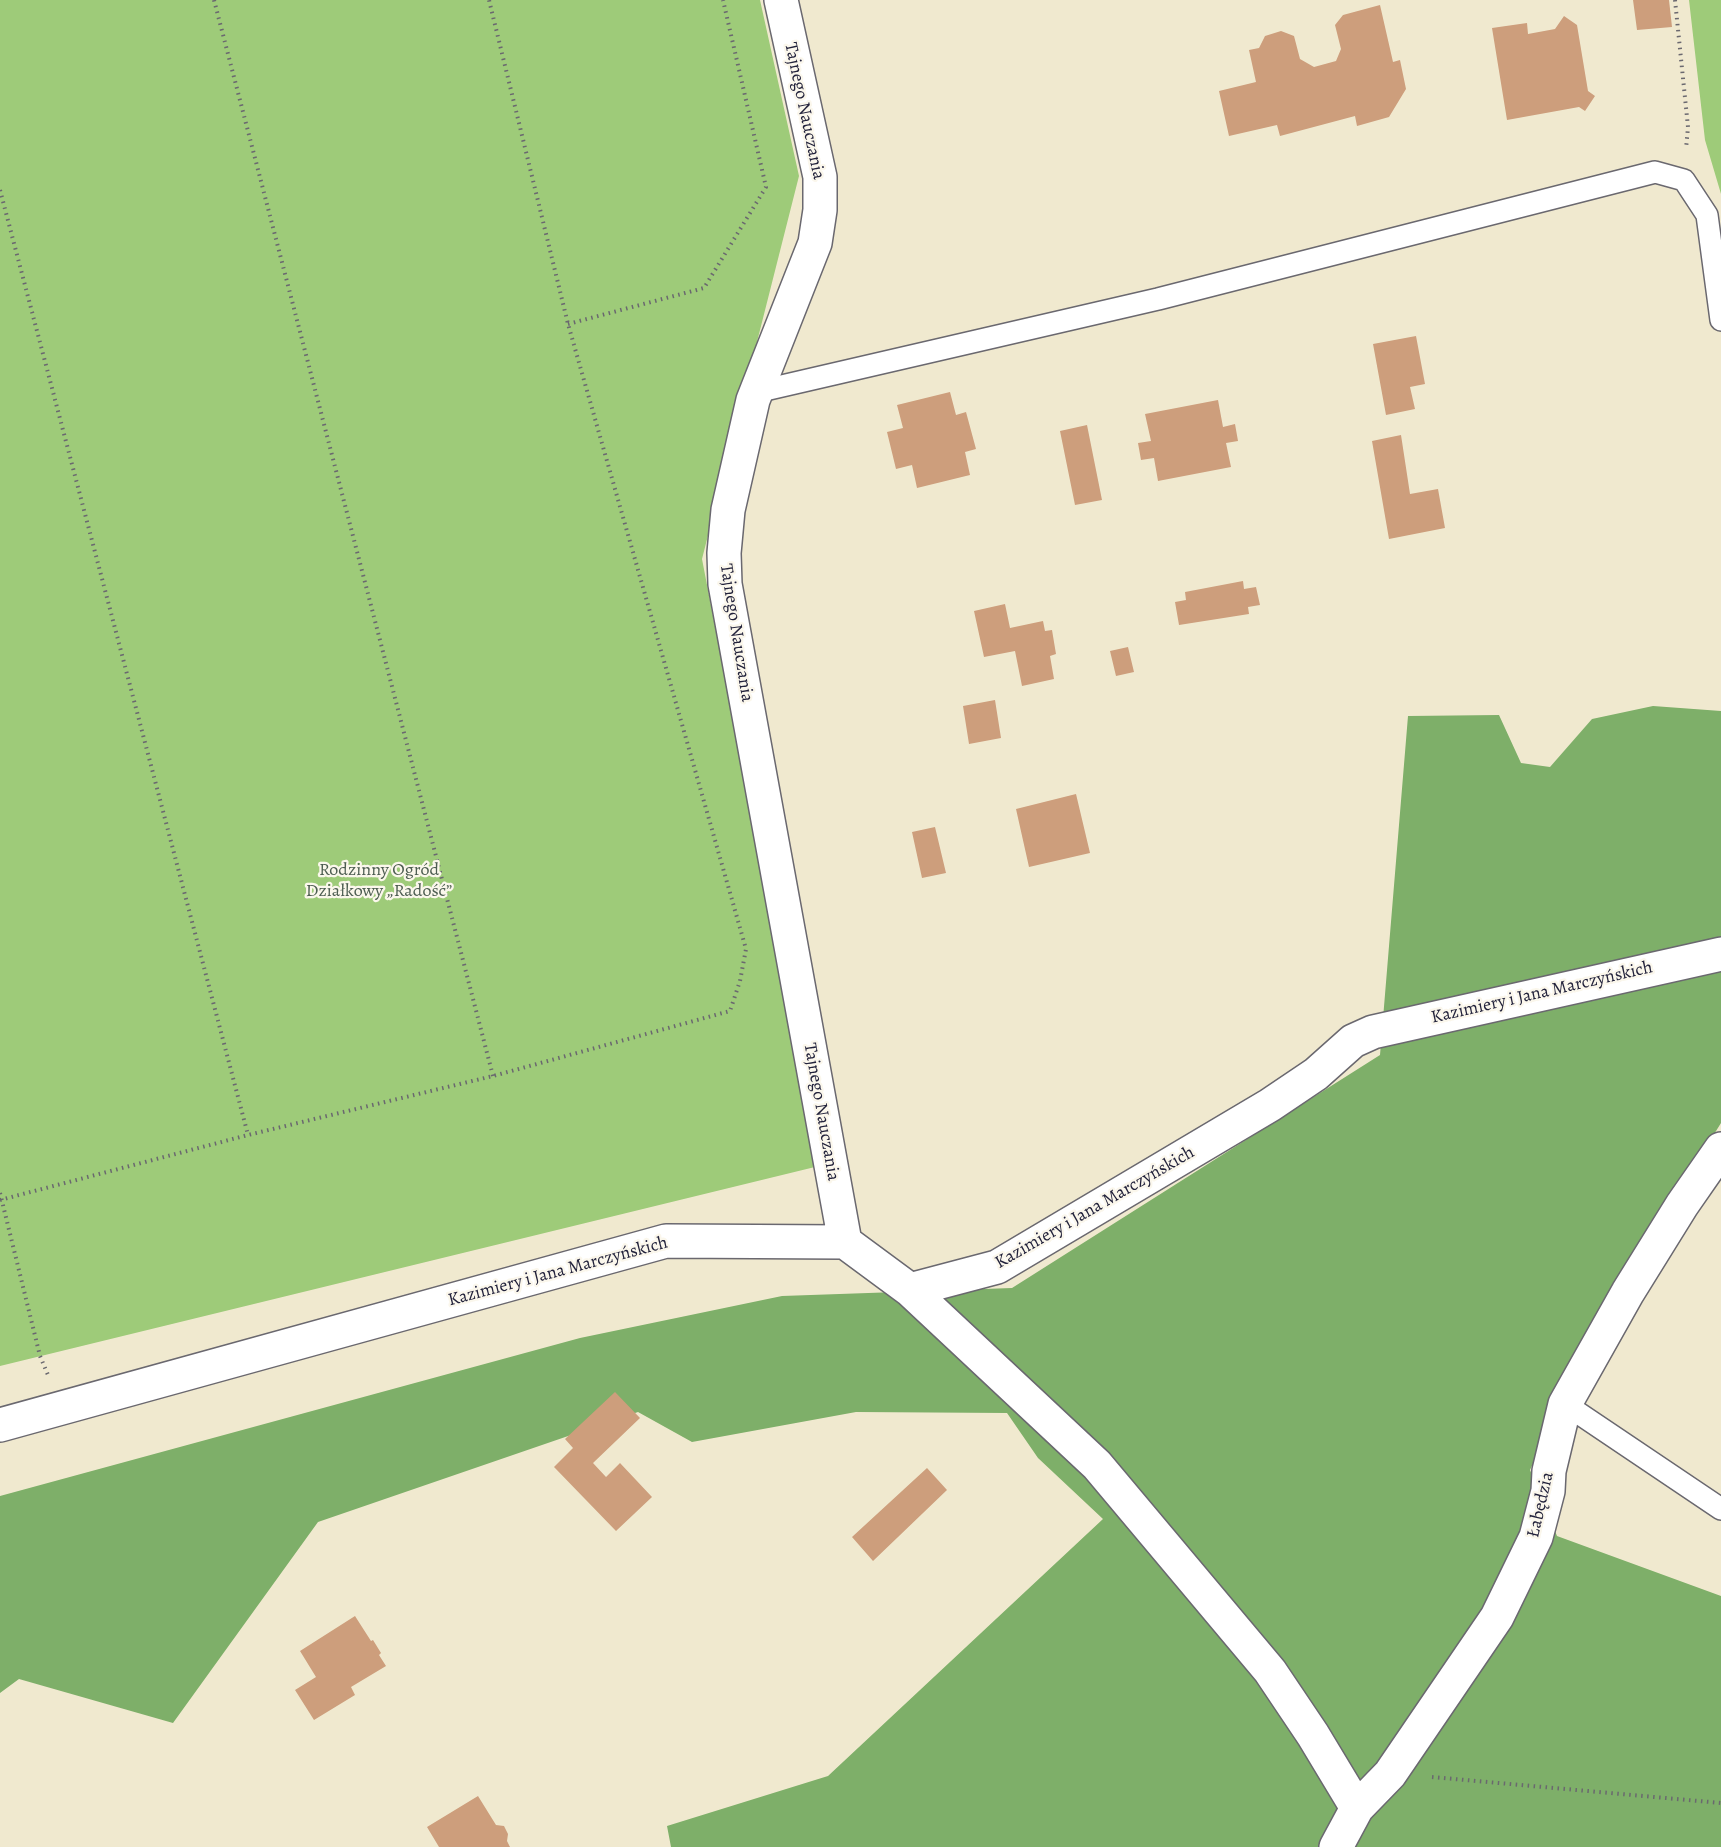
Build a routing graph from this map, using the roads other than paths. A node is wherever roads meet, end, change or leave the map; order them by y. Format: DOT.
graph roads {
  1 [pos="780,0"];
  2 [pos="1721,320"];
  3 [pos="756,392"];
  4 [pos="1721,954"];
  5 [pos="1721,1149"];
  6 [pos="845,1242"];
  7 [pos="910,1290"];
  8 [pos="1565,1404"];
  9 [pos="0,1425"];
  10 [pos="1721,1509"];
  11 [pos="1357,1808"];
  12 [pos="1336,1847"];
  1 -- 3 [label="street, Tajnego Nauczania"];
  2 -- 3 [label="lane"];
  3 -- 6 [label="street, Tajnego Nauczania"];
  4 -- 7 [label="street, Kazimiery i Jana Marczyńskich"];
  5 -- 8 [label="street, Łabędzia"];
  6 -- 7 [label="street"];
  6 -- 9 [label="street, Kazimiery i Jana Marczyńskich"];
  7 -- 11 [label="street"];
  8 -- 10 [label="lane"];
  8 -- 11 [label="street, Łabędzia"];
  11 -- 12 [label="street, Łabędzia"];
}
